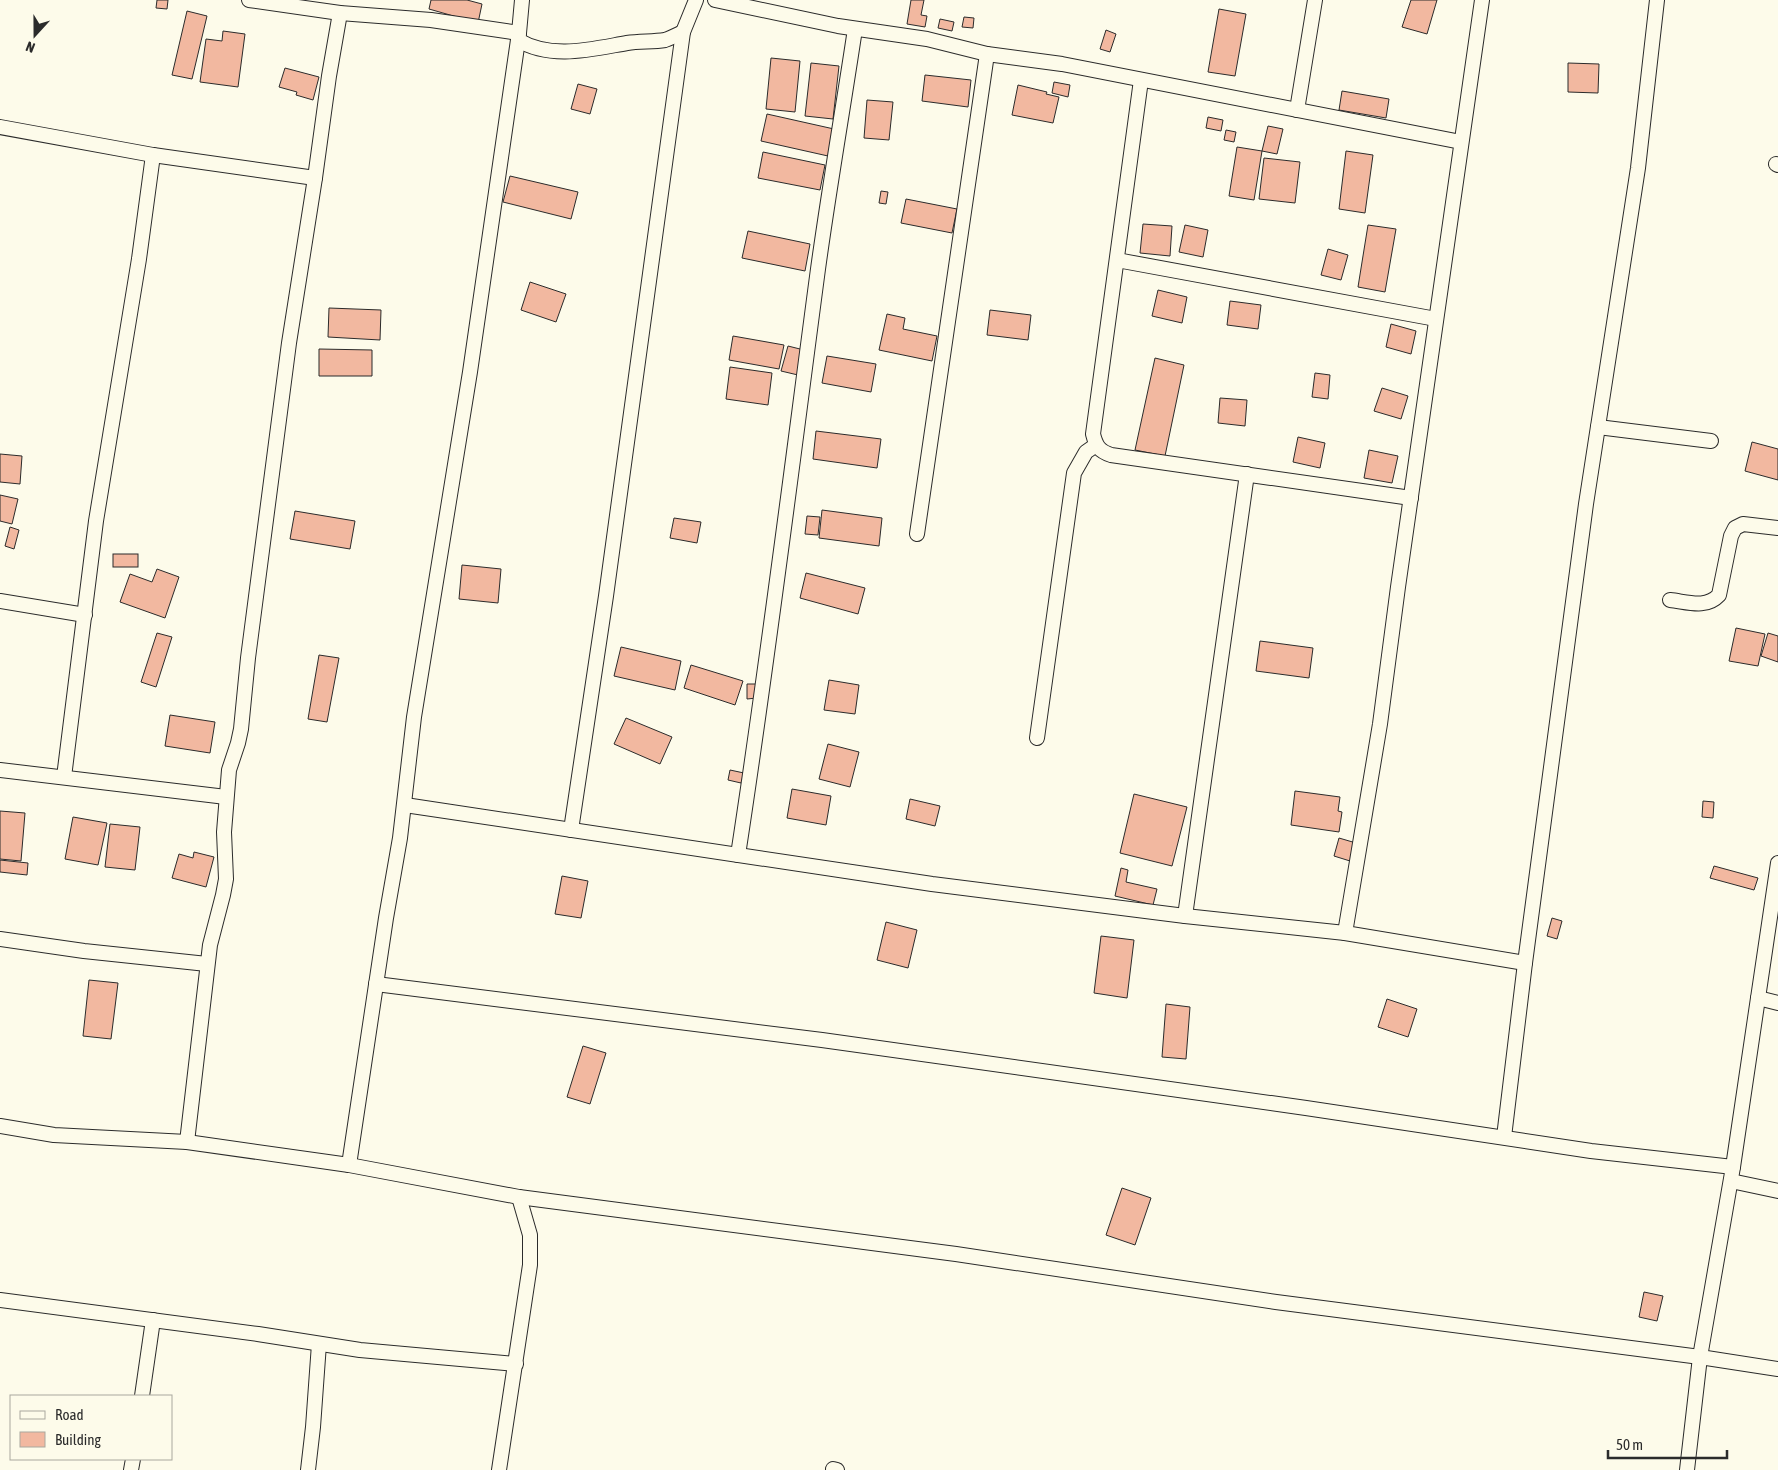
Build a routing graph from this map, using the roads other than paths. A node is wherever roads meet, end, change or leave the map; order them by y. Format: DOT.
graph roads {
  1 [pos="249,0"];
  2 [pos="522,0"];
  3 [pos="696,0"];
  4 [pos="715,0"];
  5 [pos="1316,0"];
  6 [pos="1482,0"];
  7 [pos="1657,0"];
  8 [pos="340,13"];
  9 [pos="855,29"];
  10 [pos="683,32"];
  11 [pos="519,33"];
  12 [pos="987,54"];
  13 [pos="1141,80"];
  14 [pos="1297,110"];
  15 [pos="0,127"];
  16 [pos="1461,142"];
  17 [pos="152,155"];
  18 [pos="315,178"];
  19 [pos="1117,260"];
  20 [pos="1436,319"];
  21 [pos="1598,427"];
  22 [pos="1711,441"];
  23 [pos="1096,445"];
  24 [pos="1247,474"];
  25 [pos="1412,498"];
  26 [pos="1778,528"];
  27 [pos="917,534"];
  28 [pos="1670,600"];
  29 [pos="0,601"];
  30 [pos="85,615"];
  31 [pos="1037,738"];
  32 [pos="0,770"];
  33 [pos="64,777"];
  34 [pos="226,797"];
  35 [pos="405,805"];
  36 [pos="571,830"];
  37 [pos="738,855"];
  38 [pos="1778,863"];
  39 [pos="1185,916"];
  40 [pos="1345,933"];
  41 [pos="0,939"];
  42 [pos="207,964"];
  43 [pos="1525,964"];
  44 [pos="376,984"];
  45 [pos="1758,998"];
  46 [pos="1778,1003"];
  47 [pos="0,1126"];
  48 [pos="1504,1137"];
  49 [pos="187,1142"];
  50 [pos="349,1165"];
  51 [pos="1733,1167"];
  52 [pos="1731,1181"];
  53 [pos="1778,1191"];
  54 [pos="519,1197"];
  55 [pos="0,1300"];
  56 [pos="153,1320"];
  57 [pos="319,1344"];
  58 [pos="1700,1357"];
  59 [pos="516,1364"];
  60 [pos="1778,1370"];
  61 [pos="142,1395"];
  62 [pos="308,1470"];
  63 [pos="499,1470"];
  64 [pos="833,1470"];
  65 [pos="837,1470"];
  66 [pos="1687,1470"];
  1 -- 8 [label="street"];
  2 -- 11 [label="street"];
  3 -- 10 [label="street"];
  4 -- 9 [label="street"];
  5 -- 14 [label="street"];
  6 -- 16 [label="street"];
  7 -- 21 [label="street"];
  8 -- 11 [label="street"];
  8 -- 18 [label="street"];
  9 -- 12 [label="street"];
  9 -- 37 [label="street"];
  10 -- 11 [label="street"];
  10 -- 36 [label="street"];
  11 -- 35 [label="street"];
  12 -- 13 [label="street"];
  12 -- 27 [label="street"];
  13 -- 14 [label="street"];
  13 -- 19 [label="street"];
  14 -- 16 [label="street"];
  15 -- 17 [label="street"];
  16 -- 20 [label="street"];
  17 -- 18 [label="street"];
  17 -- 30 [label="street"];
  18 -- 34 [label="street"];
  19 -- 20 [label="street"];
  19 -- 23 [label="street"];
  20 -- 25 [label="street"];
  21 -- 22 [label="street"];
  21 -- 43 [label="street"];
  23 -- 24 [label="street"];
  23 -- 31 [label="street"];
  24 -- 25 [label="street"];
  24 -- 39 [label="street"];
  25 -- 40 [label="street"];
  26 -- 28 [label="street"];
  29 -- 30 [label="street"];
  30 -- 33 [label="street"];
  32 -- 33 [label="street"];
  33 -- 34 [label="street"];
  34 -- 42 [label="street"];
  35 -- 36 [label="street"];
  35 -- 44 [label="street"];
  36 -- 37 [label="street"];
  37 -- 39 [label="street"];
  38 -- 45 [label="street"];
  39 -- 40 [label="street"];
  40 -- 43 [label="street"];
  41 -- 42 [label="street"];
  42 -- 49 [label="street"];
  43 -- 48 [label="street"];
  44 -- 48 [label="street"];
  44 -- 50 [label="street"];
  45 -- 46 [label="street"];
  45 -- 51 [label="street"];
  47 -- 49 [label="street"];
  48 -- 51 [label="street"];
  49 -- 50 [label="street"];
  50 -- 54 [label="street"];
  51 -- 52 [label="street"];
  52 -- 53 [label="street"];
  52 -- 58 [label="street"];
  54 -- 58 [label="street"];
  54 -- 59 [label="street"];
  55 -- 56 [label="street"];
  56 -- 57 [label="street"];
  56 -- 61 [label="street"];
  57 -- 59 [label="street"];
  57 -- 62 [label="street"];
  58 -- 60 [label="street"];
  58 -- 66 [label="street"];
  59 -- 63 [label="street"];
  64 -- 65 [label="street"];
}
